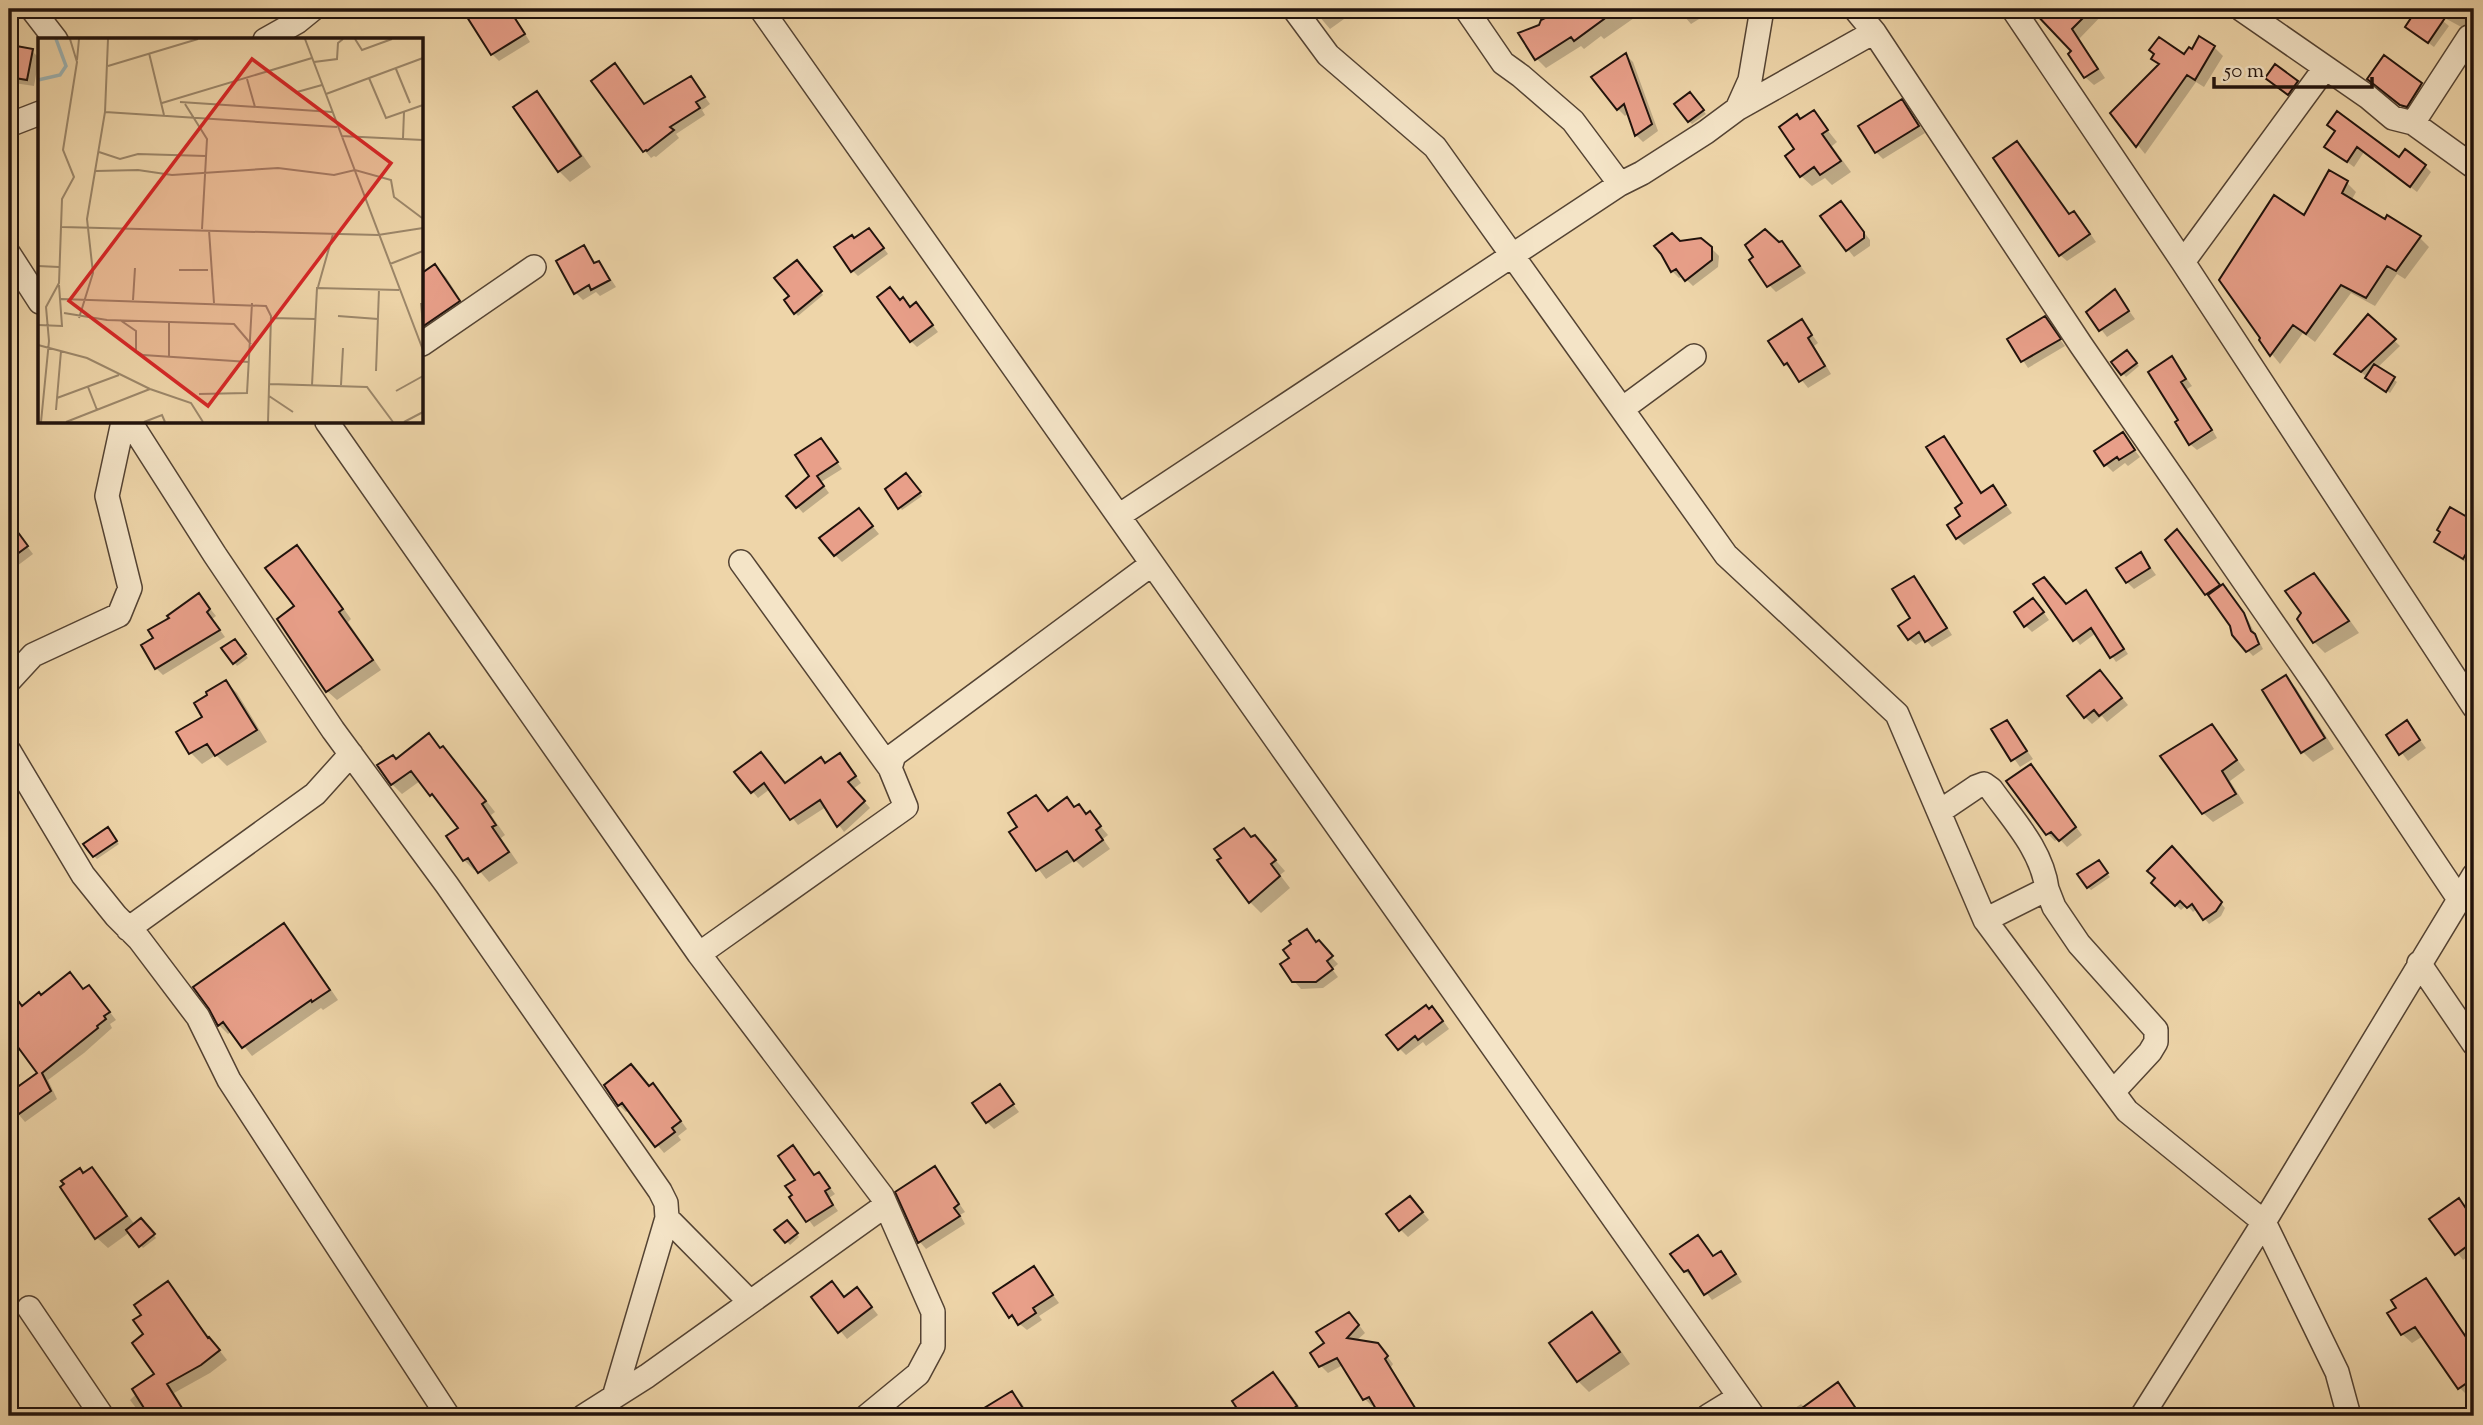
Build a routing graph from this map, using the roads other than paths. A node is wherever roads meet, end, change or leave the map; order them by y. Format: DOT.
graph roads {
  1 [pos="32,9"];
  2 [pos="313,9"];
  3 [pos="761,9"];
  4 [pos="1294,9"];
  5 [pos="1466,9"];
  6 [pos="1762,9"];
  7 [pos="1855,9"];
  8 [pos="2013,9"];
  9 [pos="2241,9"];
  10 [pos="1874,32"];
  11 [pos="2469,37"];
  12 [pos="54,38"];
  13 [pos="269,38"];
  14 [pos="2325,68"];
  15 [pos="1737,109"];
  16 [pos="38,114"];
  17 [pos="2413,123"];
  18 [pos="9,125"];
  19 [pos="2474,167"];
  20 [pos="1620,184"];
  21 [pos="9,254"];
  22 [pos="1512,255"];
  23 [pos="2183,262"];
  24 [pos="534,267"];
  25 [pos="38,299"];
  26 [pos="424,343"];
  27 [pos="1694,356"];
  28 [pos="1622,409"];
  29 [pos="122,424"];
  30 [pos="131,424"];
  31 [pos="328,424"];
  32 [pos="1120,515"];
  33 [pos="741,562"];
  34 [pos="1152,564"];
  35 [pos="9,681"];
  36 [pos="2474,707"];
  37 [pos="9,751"];
  38 [pos="351,754"];
  39 [pos="890,768"];
  40 [pos="1939,812"];
  41 [pos="2474,875"];
  42 [pos="2047,889"];
  43 [pos="2459,900"];
  44 [pos="1985,920"];
  45 [pos="128,929"];
  46 [pos="699,954"];
  47 [pos="2419,963"];
  48 [pos="2474,1044"];
  49 [pos="2113,1092"];
  50 [pos="886,1205"];
  51 [pos="667,1218"];
  52 [pos="2264,1222"];
  53 [pos="750,1303"];
  54 [pos="29,1308"];
  55 [pos="614,1397"];
  56 [pos="1739,1397"];
  57 [pos="880,1412"];
  58 [pos="102,1416"];
  59 [pos="448,1416"];
  60 [pos="584,1416"];
  61 [pos="1709,1416"];
  62 [pos="1753,1416"];
  63 [pos="2142,1416"];
  64 [pos="2349,1416"];
  1 -- 12 [label="street"];
  2 -- 13 [label="street"];
  3 -- 32 [label="street"];
  4 -- 22 [label="street"];
  5 -- 20 [label="street"];
  6 -- 15 [label="street"];
  7 -- 10 [label="street"];
  8 -- 23 [label="street"];
  9 -- 14 [label="street"];
  10 -- 15 [label="street"];
  10 -- 43 [label="street"];
  11 -- 17 [label="street"];
  14 -- 17 [label="street"];
  14 -- 23 [label="street"];
  15 -- 20 [label="street"];
  16 -- 18 [label="street"];
  17 -- 19 [label="street"];
  20 -- 22 [label="street"];
  21 -- 25 [label="street"];
  22 -- 28 [label="street"];
  22 -- 32 [label="street"];
  23 -- 36 [label="street"];
  24 -- 26 [label="street"];
  27 -- 28 [label="street"];
  28 -- 40 [label="street"];
  29 -- 35 [label="street"];
  30 -- 38 [label="street"];
  31 -- 46 [label="street"];
  32 -- 34 [label="street"];
  33 -- 39 [label="street"];
  34 -- 39 [label="street"];
  34 -- 56 [label="street"];
  37 -- 45 [label="street"];
  38 -- 45 [label="street"];
  38 -- 51 [label="street"];
  39 -- 46 [label="street"];
  40 -- 42 [label="street"];
  40 -- 44 [label="street"];
  41 -- 43 [label="street"];
  42 -- 44 [label="street"];
  42 -- 49 [label="street"];
  43 -- 47 [label="street"];
  44 -- 49 [label="street"];
  45 -- 59 [label="street"];
  46 -- 50 [label="street"];
  47 -- 48 [label="street"];
  47 -- 52 [label="street"];
  49 -- 52 [label="street"];
  50 -- 53 [label="street"];
  50 -- 57 [label="street"];
  51 -- 53 [label="street"];
  51 -- 55 [label="street"];
  52 -- 63 [label="street"];
  52 -- 64 [label="street"];
  53 -- 55 [label="street"];
  54 -- 58 [label="street"];
  55 -- 60 [label="street"];
  56 -- 61 [label="street"];
  56 -- 62 [label="street"];
}
